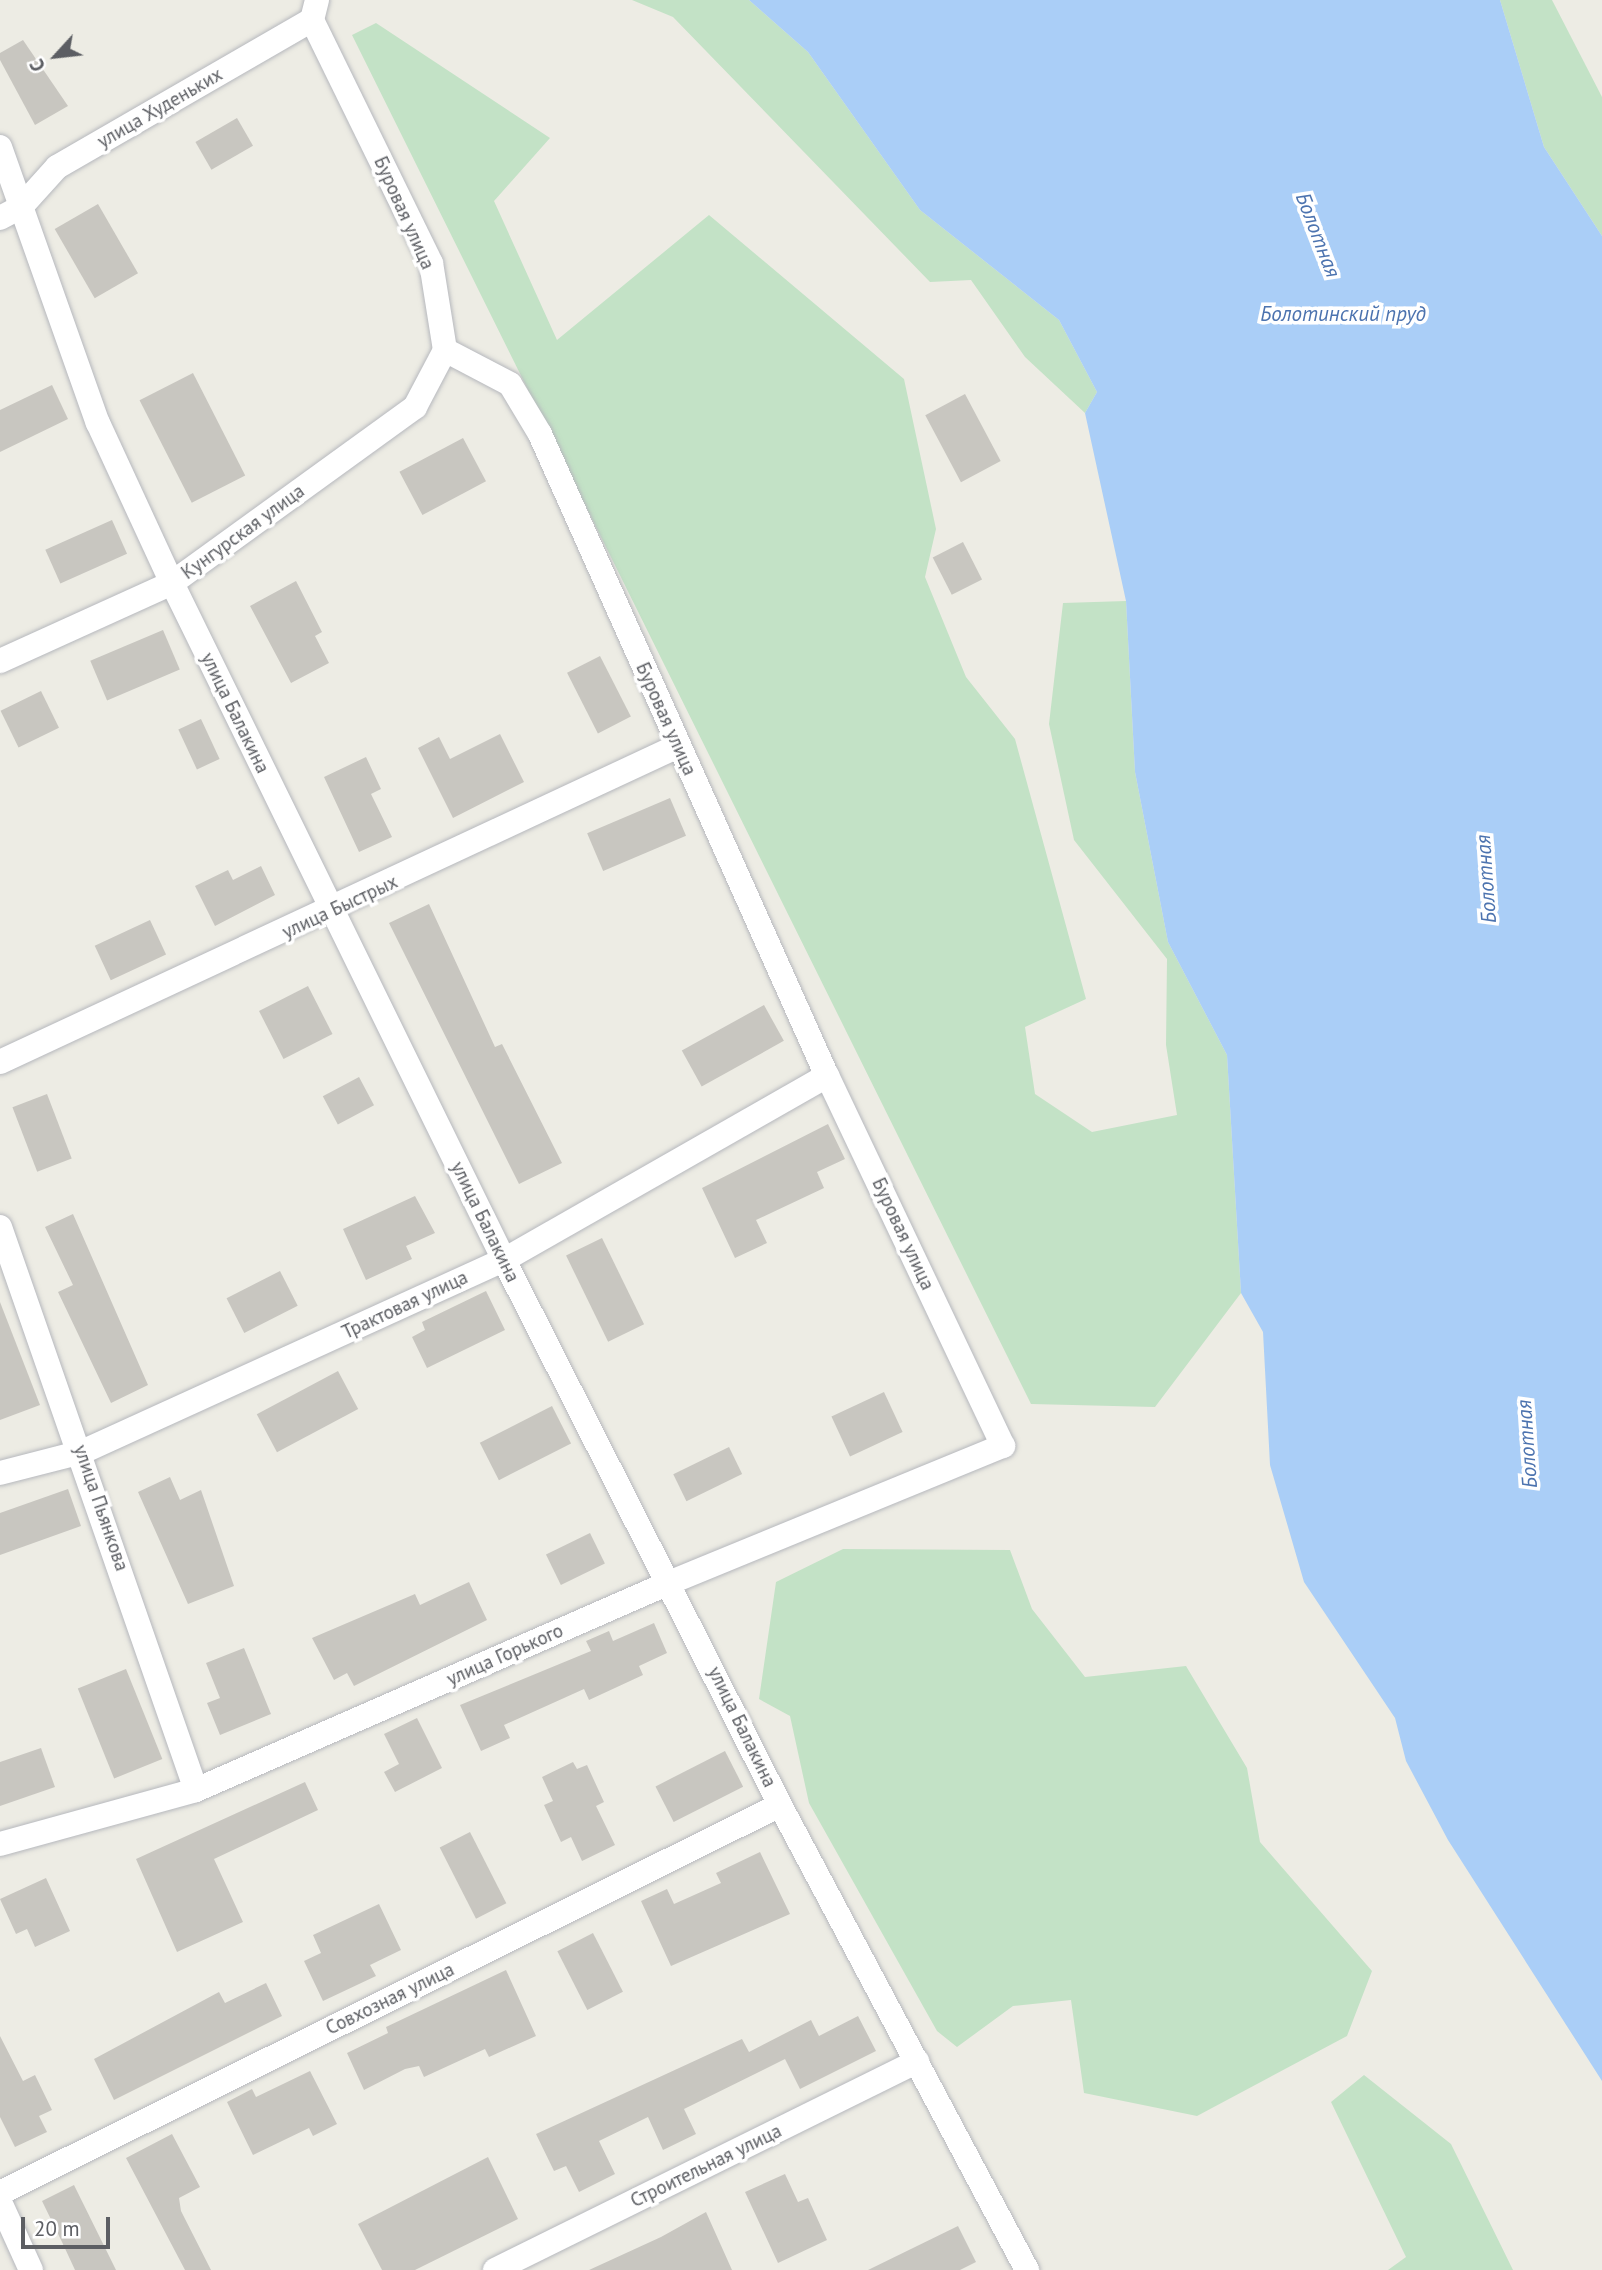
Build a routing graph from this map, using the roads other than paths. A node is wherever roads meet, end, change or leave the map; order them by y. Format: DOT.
graph roads {
  1 [pos="315,10"];
  2 [pos="0,147"];
  3 [pos="11,213"];
  4 [pos="445,350"];
  5 [pos="172,583"];
  6 [pos="0,661"];
  7 [pos="678,746"];
  8 [pos="333,911"];
  9 [pos="0,1062"];
  10 [pos="827,1076"];
  11 [pos="0,1227"];
  12 [pos="503,1260"];
  13 [pos="1003,1446"];
  14 [pos="82,1452"];
  15 [pos="0,1473"];
  16 [pos="671,1582"];
  17 [pos="196,1790"];
  18 [pos="780,1805"];
  19 [pos="0,1844"];
  20 [pos="918,2061"];
  21 [pos="0,2193"];
  22 [pos="0,2202"];
  23 [pos="31,2270"];
  24 [pos="495,2270"];
  25 [pos="1027,2270"];
  1 -- 3 [label="street, улица Худеньких"];
  1 -- 4 [label="street, Буровая улица"];
  2 -- 3 [label="street, улица Балакина"];
  3 -- 5 [label="street, улица Балакина"];
  4 -- 5 [label="street, Кунгурская улица"];
  4 -- 7 [label="street, Буровая улица"];
  5 -- 6 [label="street, Кунгурская улица"];
  5 -- 8 [label="street, улица Балакина"];
  7 -- 8 [label="street, улица Быстрых"];
  7 -- 10 [label="street, Буровая улица"];
  8 -- 9 [label="street, улица Быстрых"];
  8 -- 12 [label="street, улица Балакина"];
  10 -- 12 [label="street, Трактовая улица"];
  10 -- 13 [label="street, Буровая улица"];
  11 -- 14 [label="street, улица Пьянкова"];
  12 -- 14 [label="street, Трактовая улица"];
  12 -- 16 [label="street, улица Балакина"];
  13 -- 16 [label="street, улица Горького"];
  14 -- 15 [label="street, Трактовая улица"];
  14 -- 17 [label="street, улица Пьянкова"];
  16 -- 17 [label="street, улица Горького"];
  16 -- 18 [label="street, улица Балакина"];
  17 -- 19 [label="street, улица Горького"];
  18 -- 20 [label="street, улица Балакина"];
  18 -- 21 [label="street, Совхозная улица"];
  20 -- 24 [label="street, Строительная улица"];
  20 -- 25 [label="street, улица Балакина"];
  22 -- 23 [label="street"];
}
